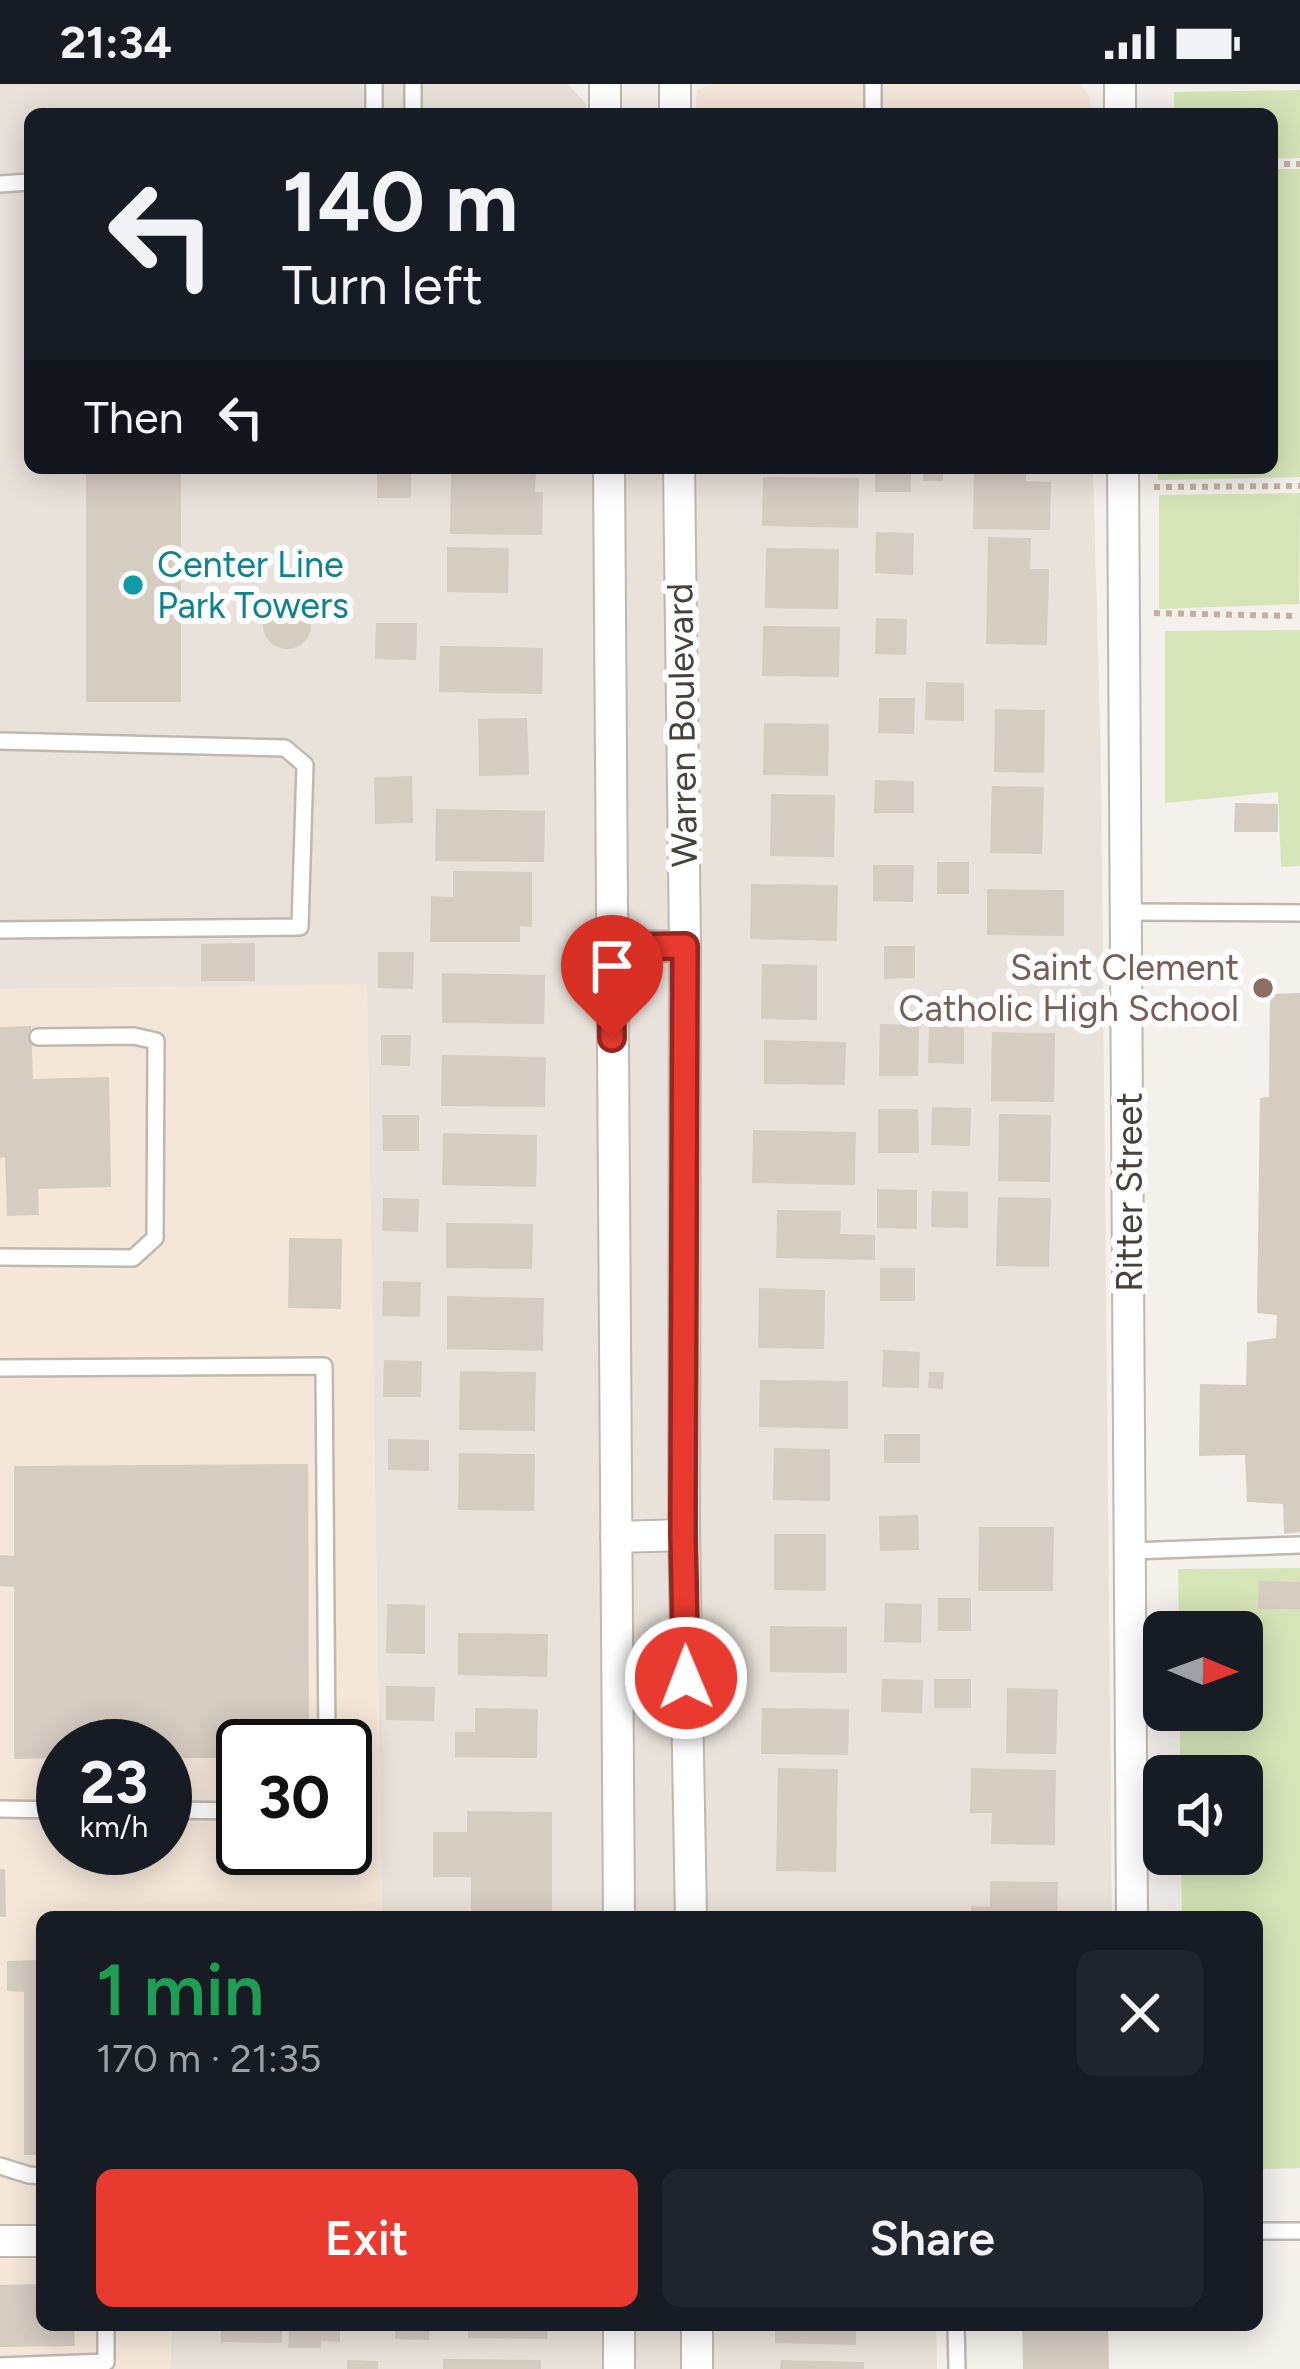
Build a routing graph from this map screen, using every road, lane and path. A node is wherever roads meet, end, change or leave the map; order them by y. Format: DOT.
graph roads {
  1 [pos="609,474"];
  2 [pos="679,474"];
  3 [pos="1124,474"];
  4 [pos="1300,486"];
  5 [pos="1153,487"];
  6 [pos="1154,613"];
  7 [pos="1292,616"];
  8 [pos="0,741"];
  9 [pos="1128,912"];
  10 [pos="1300,913"];
  11 [pos="0,930"];
  12 [pos="685,946"];
  13 [pos="611,947"];
  14 [pos="38,1037"];
  15 [pos="0,1257"];
  16 [pos="0,1368"];
  17 [pos="683,1535"];
  18 [pos="616,1537"];
  19 [pos="1300,1545"];
  20 [pos="1130,1551"];
  21 [pos="327,1719"];
  22 [pos="0,1810"];
  23 [pos="36,1810"];
  24 [pos="619,1911"];
  25 [pos="691,1911"];
  26 [pos="1132,1911"];
  27 [pos="0,2166"];
  28 [pos="36,2176"];
  29 [pos="1263,2231"];
  30 [pos="1300,2231"];
  31 [pos="0,2241"];
  32 [pos="36,2241"];
  33 [pos="106,2331"];
  34 [pos="619,2331"];
  35 [pos="697,2331"];
  36 [pos="956,2331"];
  37 [pos="0,2366"];
  38 [pos="619,2369"];
  39 [pos="697,2369"];
  40 [pos="956,2369"];
  1 -- 13 [label="street, Warren Boulevard"];
  2 -- 12 [label="street, Warren Boulevard"];
  3 -- 9 [label="street, Ritter Street"];
  4 -- 5 [label="path"];
  6 -- 7 [label="path"];
  8 -- 11 [label="lane"];
  9 -- 10 [label="lane"];
  9 -- 20 [label="street, Ritter Street"];
  12 -- 13 [label="street"];
  12 -- 17 [label="street, Warren Boulevard"];
  13 -- 18 [label="street, Warren Boulevard"];
  14 -- 15 [label="lane"];
  16 -- 21 [label="lane"];
  17 -- 18 [label="street"];
  17 -- 25 [label="street, Warren Boulevard"];
  18 -- 24 [label="street, Warren Boulevard"];
  19 -- 20 [label="lane"];
  20 -- 26 [label="street, Ritter Street"];
  22 -- 23 [label="lane"];
  27 -- 28 [label="lane"];
  29 -- 30 [label="lane"];
  31 -- 32 [label="street"];
  33 -- 37 [label="lane"];
  34 -- 38 [label="street"];
  35 -- 39 [label="street"];
  36 -- 40 [label="lane"];
}
